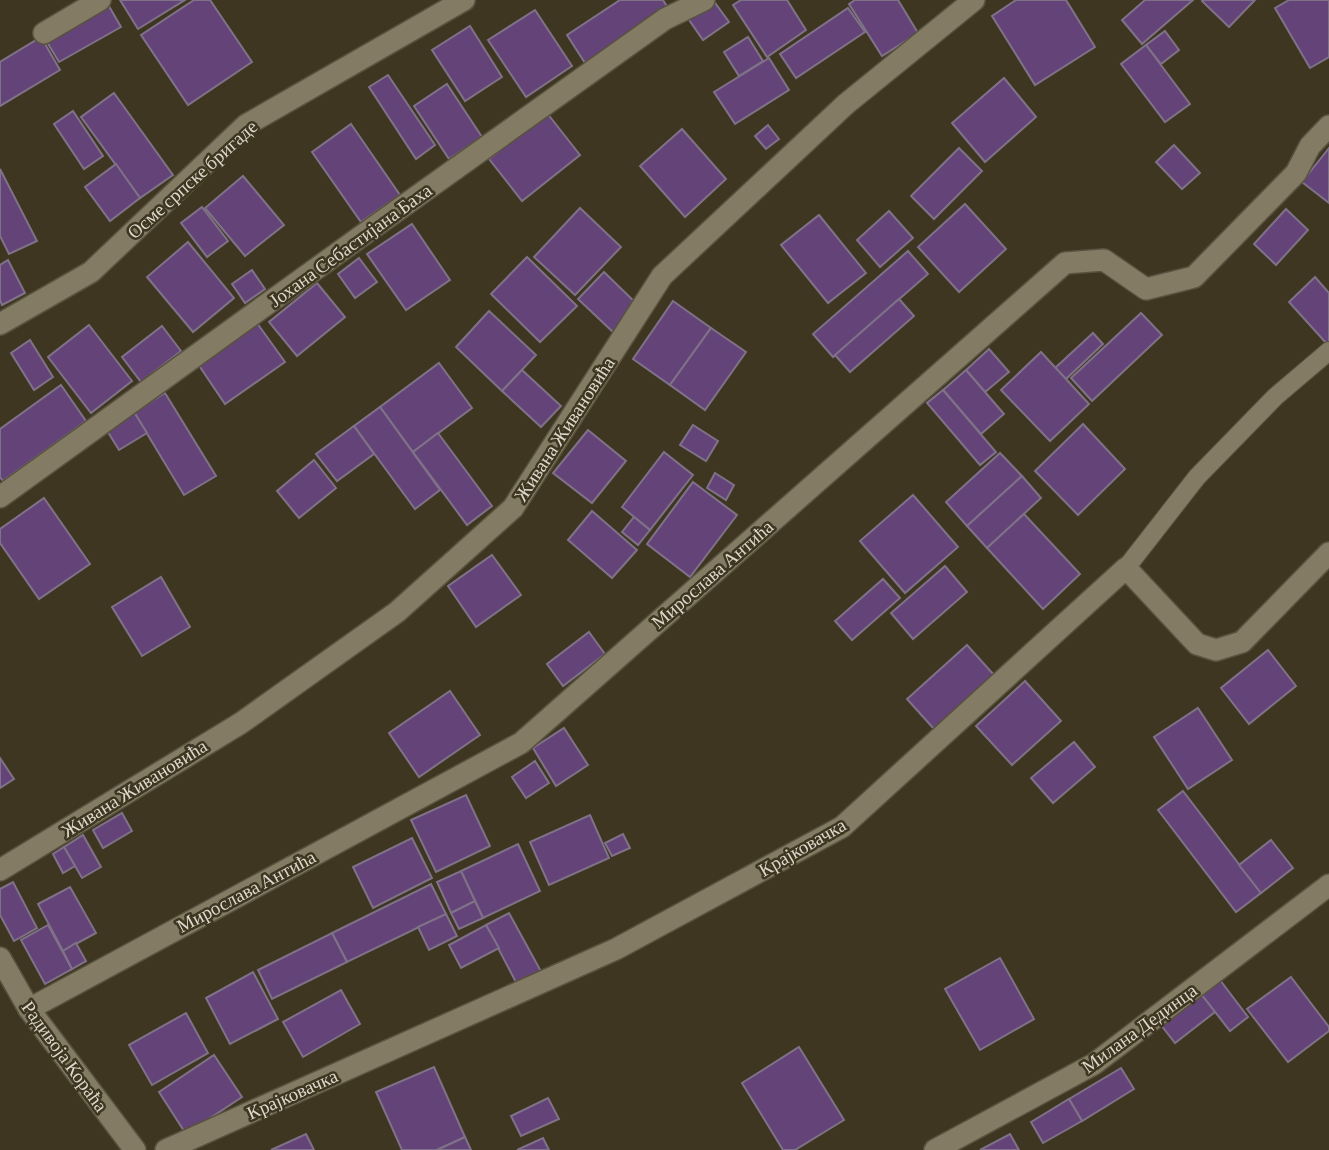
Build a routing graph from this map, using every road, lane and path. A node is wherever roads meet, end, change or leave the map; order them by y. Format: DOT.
graph roads {
  1 [pos="100,0"];
  2 [pos="464,0"];
  3 [pos="704,0"];
  4 [pos="974,0"];
  5 [pos="44,33"];
  6 [pos="1329,126"];
  7 [pos="0,324"];
  8 [pos="1329,351"];
  9 [pos="0,497"];
  10 [pos="1329,553"];
  11 [pos="1126,568"];
  12 [pos="0,870"];
  13 [pos="1329,885"];
  14 [pos="0,958"];
  15 [pos="29,1009"];
  16 [pos="135,1150"];
  17 [pos="166,1150"];
  18 [pos="935,1150"];
  1 -- 5 [label="street"];
  2 -- 7 [label="street, Осме српске бригаде"];
  3 -- 9 [label="street, Јохана Себастијана Баха"];
  4 -- 12 [label="street, Живана Живановића"];
  6 -- 15 [label="street, Мирослава Антића"];
  8 -- 11 [label="lane"];
  10 -- 11 [label="street"];
  11 -- 17 [label="street, Крајковачка"];
  13 -- 18 [label="street, Милана Дединца"];
  14 -- 15 [label="street, Радивоја Кораћа"];
  15 -- 16 [label="street, Радивоја Кораћа"];
}
